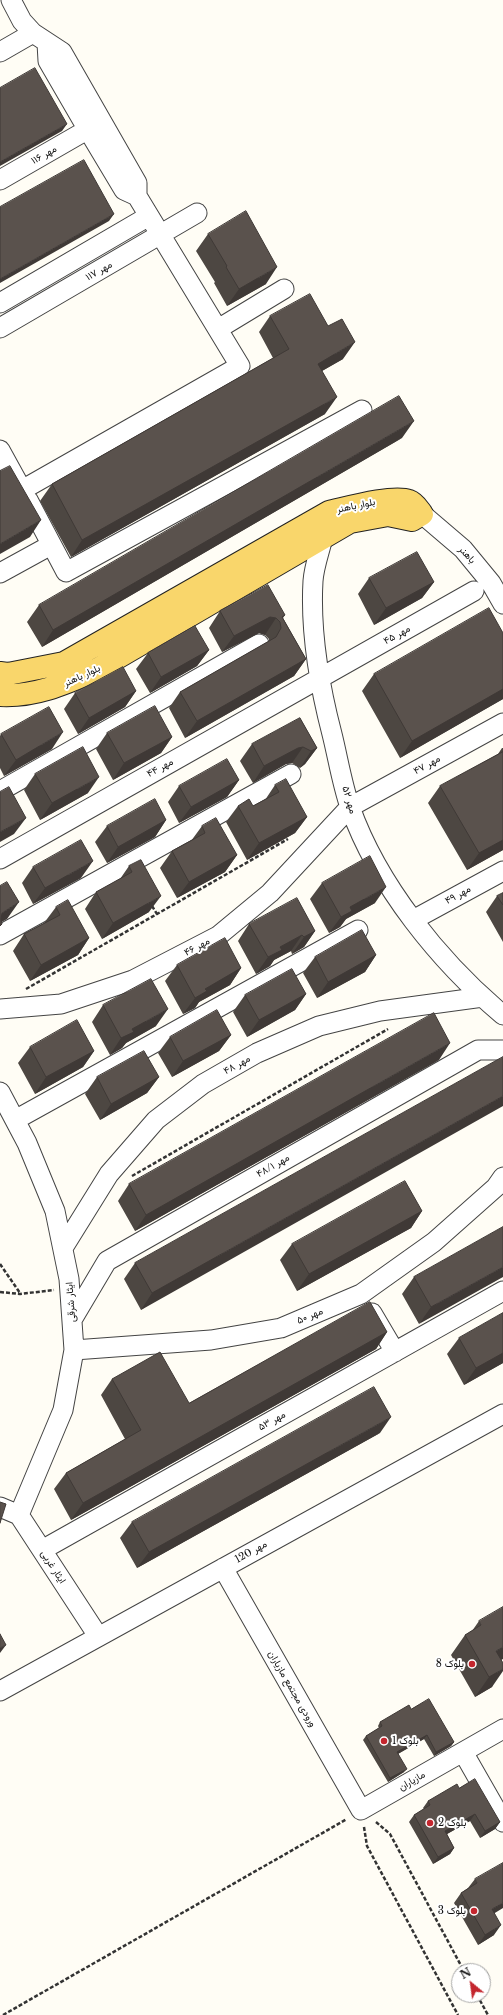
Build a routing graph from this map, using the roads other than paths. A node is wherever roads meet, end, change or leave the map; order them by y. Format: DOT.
graph roads {
  1 [pos="11,0"];
  2 [pos="40,38"];
  3 [pos="0,52"];
  4 [pos="95,126"];
  5 [pos="0,180"];
  6 [pos="198,213"];
  7 [pos="149,216"];
  8 [pos="161,235"];
  9 [pos="284,289"];
  10 [pos="0,303"];
  11 [pos="0,328"];
  12 [pos="218,329"];
  13 [pos="362,410"];
  14 [pos="0,452"];
  15 [pos="22,490"];
  16 [pos="422,514"];
  17 [pos="323,537"];
  18 [pos="51,544"];
  19 [pos="0,573"];
  20 [pos="474,591"];
  21 [pos="503,604"];
  22 [pos="259,644"];
  23 [pos="0,673"];
  24 [pos="320,678"];
  25 [pos="0,695"];
  26 [pos="503,723"];
  27 [pos="292,774"];
  28 [pos="0,791"];
  29 [pos="350,807"];
  30 [pos="0,859"];
  31 [pos="503,870"];
  32 [pos="413,920"];
  33 [pos="358,930"];
  34 [pos="0,935"];
  35 [pos="496,1007"];
  36 [pos="0,1009"];
  37 [pos="503,1050"];
  38 [pos="0,1092"];
  39 [pos="15,1120"];
  40 [pos="503,1178"];
  41 [pos="63,1248"];
  42 [pos="503,1291"];
  43 [pos="361,1294"];
  44 [pos="72,1320"];
  45 [pos="74,1350"];
  46 [pos="395,1352"];
  47 [pos="503,1414"];
  48 [pos="0,1507"];
  49 [pos="19,1515"];
  50 [pos="42,1550"];
  51 [pos="223,1568"];
  52 [pos="98,1636"];
  53 [pos="0,1691"];
  54 [pos="503,1729"];
  55 [pos="463,1752"];
  56 [pos="361,1810"];
  57 [pos="503,1822"];
  1 -- 2 [label="street"];
  2 -- 3 [label="street"];
  2 -- 4 [label="street"];
  4 -- 5 [label="street, مهر ۱۱۶"];
  4 -- 7 [label="street"];
  6 -- 8 [label="street, مهر ۱۱۷"];
  7 -- 8 [label="street"];
  7 -- 10 [label="street"];
  8 -- 11 [label="street, مهر ۱۱۷"];
  8 -- 12 [label="street"];
  9 -- 12 [label="street"];
  12 -- 15 [label="street"];
  13 -- 18 [label="street"];
  14 -- 15 [label="street"];
  15 -- 18 [label="street"];
  16 -- 17 [label="main road, بلوار باهنر"];
  16 -- 21 [label="street, باهنر"];
  16 -- 23 [label="main road, بلوار باهنر"];
  17 -- 24 [label="street, مهر ۵۲"];
  17 -- 25 [label="main road, بلوار باهنر"];
  18 -- 19 [label="street"];
  20 -- 24 [label="street, مهر ۴۵"];
  22 -- 28 [label="street"];
  24 -- 29 [label="street, مهر ۵۲"];
  24 -- 30 [label="street, مهر ۴۴"];
  26 -- 29 [label="street, مهر ۴۷"];
  27 -- 34 [label="street"];
  29 -- 32 [label="street, مهر ۵۲"];
  29 -- 36 [label="street, مهر ۴۶"];
  31 -- 32 [label="street, مهر ۴۹"];
  32 -- 35 [label="street, مهر ۵۲"];
  33 -- 39 [label="street"];
  35 -- 41 [label="street, مهر ۴۸"];
  37 -- 44 [label="street, مهر ۴۸/۱"];
  38 -- 39 [label="street, ایثار شرقی"];
  39 -- 41 [label="street, ایثار شرقی"];
  40 -- 43 [label="street, مهر ۵۰"];
  41 -- 44 [label="street, ایثار شرقی"];
  42 -- 46 [label="street, مهر ۵۳"];
  43 -- 45 [label="street, مهر ۵۰"];
  43 -- 46 [label="street"];
  44 -- 45 [label="street, ایثار شرقی"];
  45 -- 49 [label="street, ایثار شرقی"];
  46 -- 50 [label="street, مهر ۵۳"];
  47 -- 51 [label="street, مهر 120"];
  48 -- 49 [label="street"];
  49 -- 50 [label="street, ایثار غربی"];
  50 -- 52 [label="street, ایثار غربی"];
  51 -- 52 [label="street, مهر 120"];
  51 -- 56 [label="street, ورودی مجتمع مازیاران"];
  52 -- 53 [label="street, مهر 120"];
  54 -- 55 [label="street, مازیاران"];
  55 -- 56 [label="street, مازیاران"];
  55 -- 57 [label="street"];
}
